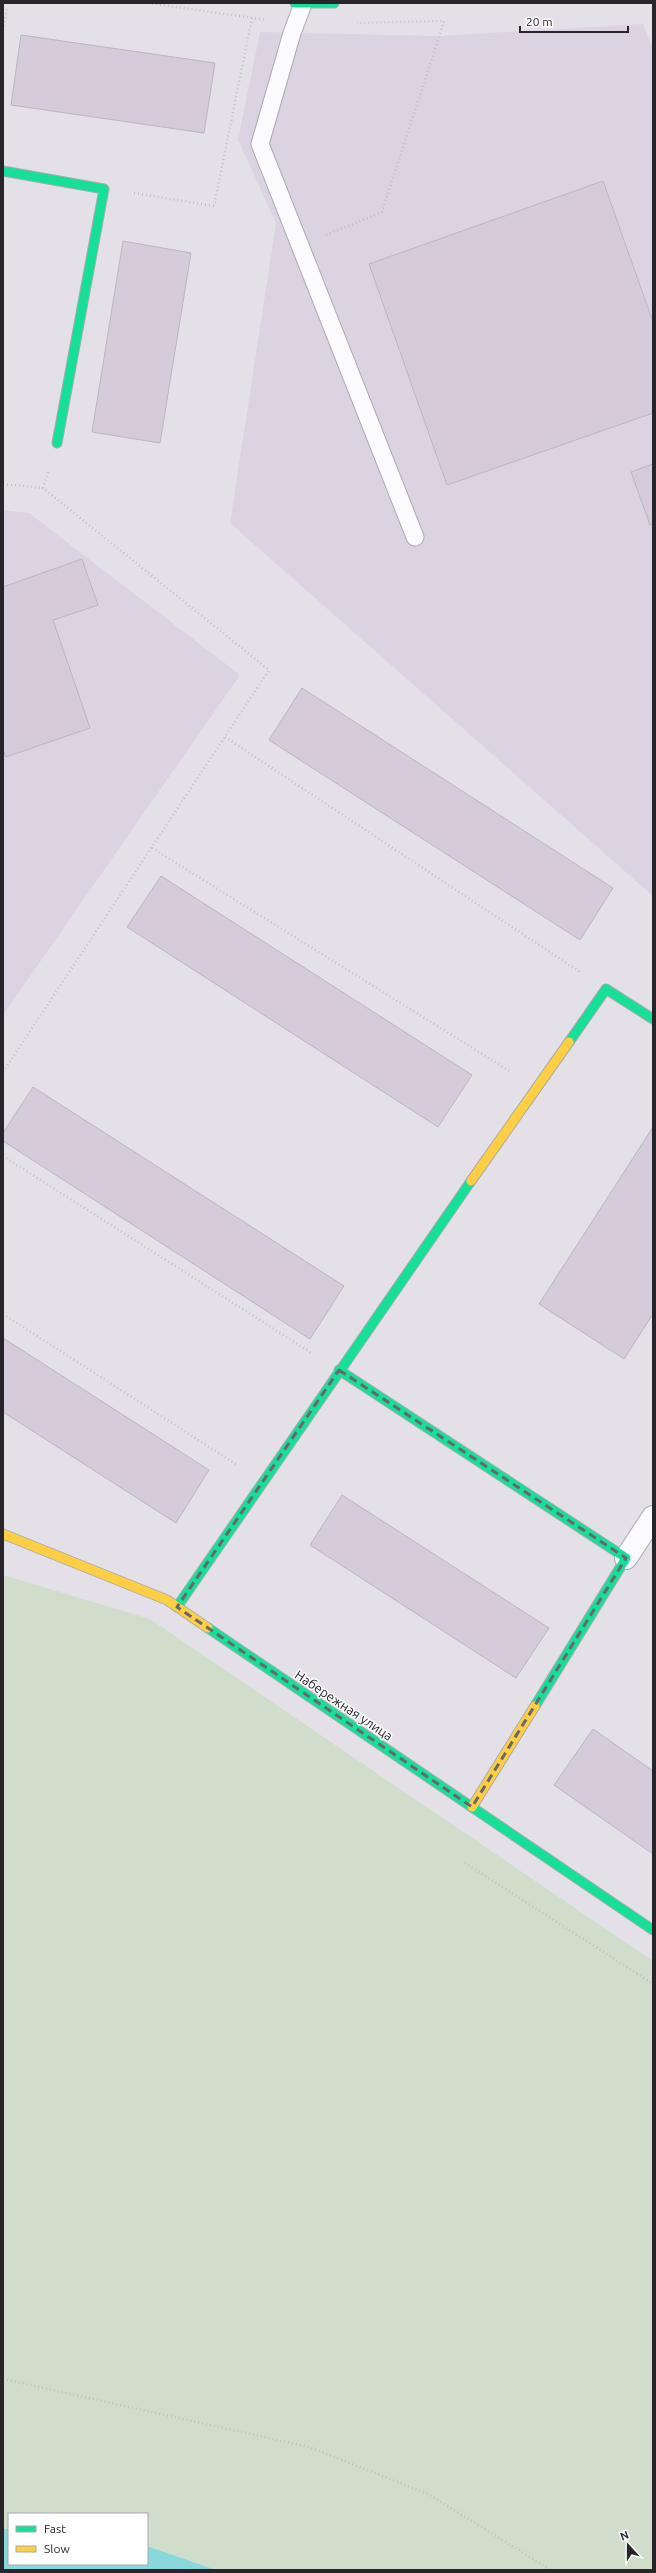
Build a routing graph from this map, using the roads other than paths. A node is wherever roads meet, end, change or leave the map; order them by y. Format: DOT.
graph roads {
  1 [pos="334,3"];
  2 [pos="299,4"];
  3 [pos="3,171"];
  4 [pos="57,443"];
  5 [pos="415,537"];
  6 [pos="653,1019"];
  7 [pos="339,1370"];
  8 [pos="653,1517"];
  9 [pos="3,1534"];
  10 [pos="626,1558"];
  11 [pos="177,1607"];
  12 [pos="472,1807"];
  13 [pos="653,1930"];
  1 -- 2 [label="street"];
  2 -- 5 [label="lane"];
  3 -- 4 [label="street"];
  6 -- 7 [label="street"];
  7 -- 10 [label="street"];
  7 -- 11 [label="street"];
  8 -- 10 [label="street"];
  9 -- 11 [label="street, Набережная улица"];
  10 -- 12 [label="street"];
  11 -- 12 [label="street, Набережная улица"];
  12 -- 13 [label="street, Набережная улица"];
}
